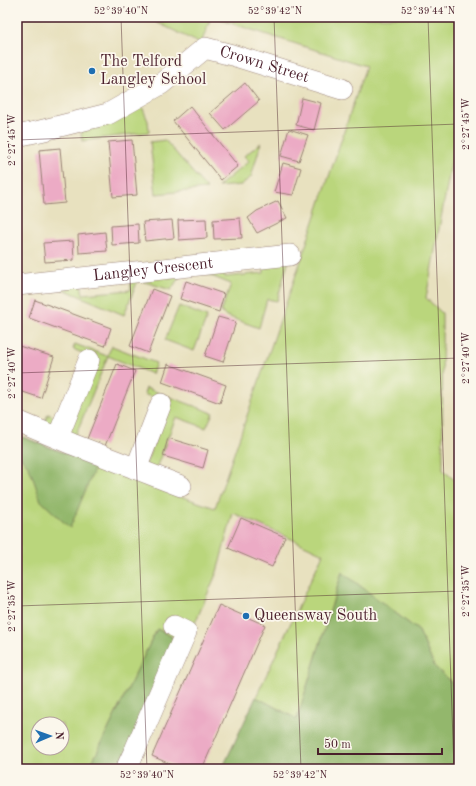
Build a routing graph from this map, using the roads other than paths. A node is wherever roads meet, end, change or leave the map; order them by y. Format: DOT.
graph roads {
  1 [pos="342,89"];
  2 [pos="17,136"];
  3 [pos="290,255"];
  4 [pos="17,284"];
  5 [pos="89,360"];
  6 [pos="161,404"];
  7 [pos="17,421"];
  8 [pos="58,437"];
  9 [pos="136,469"];
  10 [pos="181,486"];
  11 [pos="174,626"];
  12 [pos="126,769"];
  1 -- 2 [label="street, Crown Street"];
  3 -- 4 [label="street, Langley Crescent"];
  5 -- 8 [label="street"];
  6 -- 9 [label="street"];
  7 -- 8 [label="street"];
  8 -- 9 [label="street"];
  9 -- 10 [label="street"];
  11 -- 12 [label="street"];
}
